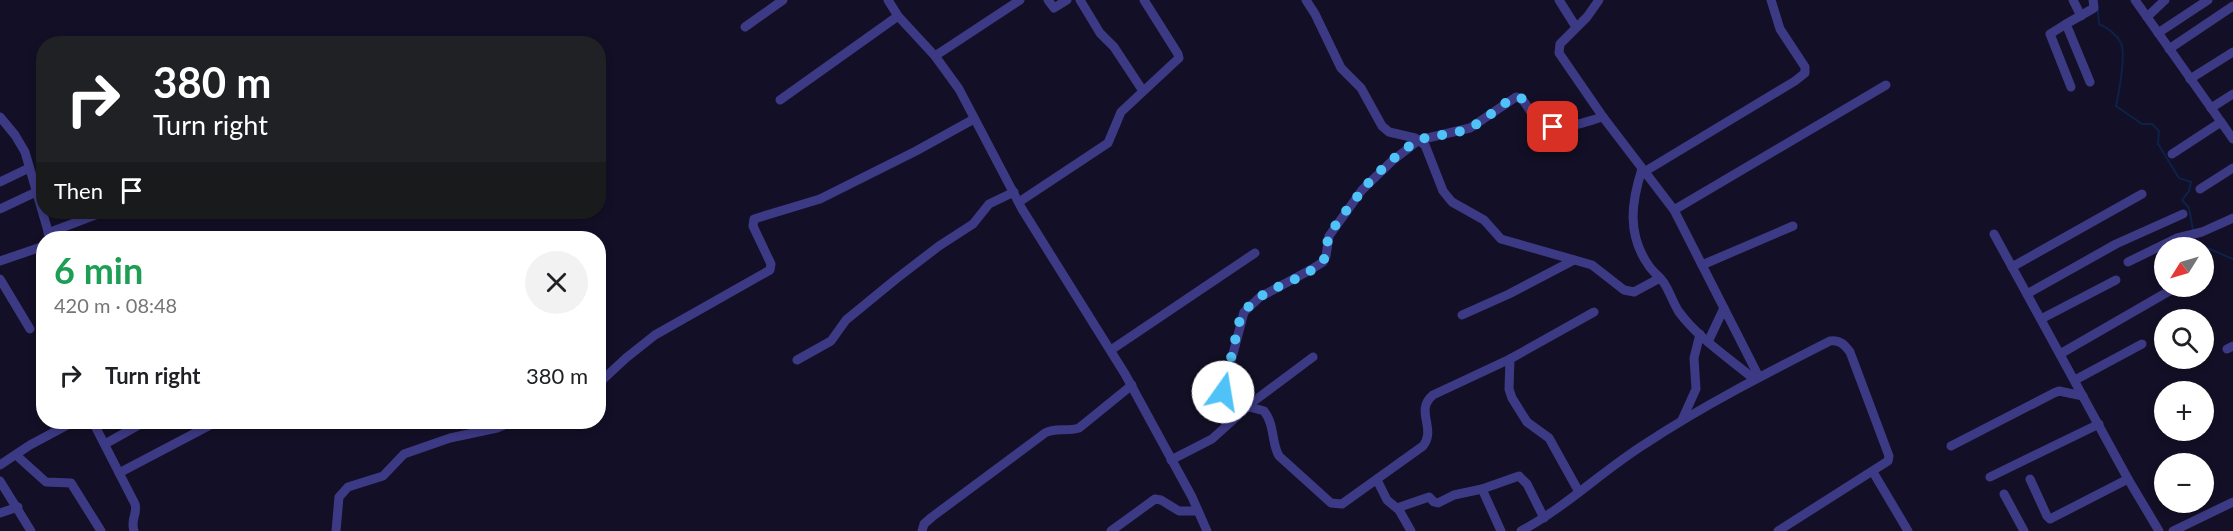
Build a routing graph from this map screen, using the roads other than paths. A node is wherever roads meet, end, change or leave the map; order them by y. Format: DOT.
graph roads {
  1 [pos="783,0"];
  2 [pos="888,0"];
  3 [pos="1020,0"];
  4 [pos="1048,0"];
  5 [pos="1067,0"];
  6 [pos="1080,0"];
  7 [pos="1144,0"];
  8 [pos="1306,0"];
  9 [pos="1559,0"];
  10 [pos="1599,0"];
  11 [pos="1772,0"];
  12 [pos="2073,0"];
  13 [pos="2093,0"];
  14 [pos="2135,0"];
  15 [pos="2165,0"];
  16 [pos="2208,0"];
  17 [pos="2233,6"];
  18 [pos="898,16"];
  19 [pos="2081,16"];
  20 [pos="2146,16"];
  21 [pos="2066,24"];
  22 [pos="745,27"];
  23 [pos="1576,27"];
  24 [pos="2158,33"];
  25 [pos="2169,49"];
  26 [pos="2233,52"];
  27 [pos="935,56"];
  28 [pos="2190,78"];
  29 [pos="2090,82"];
  30 [pos="1886,85"];
  31 [pos="2071,87"];
  32 [pos="1143,91"];
  33 [pos="2233,94"];
  34 [pos="780,100"];
  35 [pos="2211,108"];
  36 [pos="0,117"];
  37 [pos="1603,117"];
  38 [pos="974,119"];
  39 [pos="2221,122"];
  40 [pos="2233,139"];
  41 [pos="1419,140"];
  42 [pos="2172,154"];
  43 [pos="29,168"];
  44 [pos="2233,168"];
  45 [pos="1643,171"];
  46 [pos="0,182"];
  47 [pos="2200,189"];
  48 [pos="36,192"];
  49 [pos="1014,192"];
  50 [pos="2142,194"];
  51 [pos="1019,202"];
  52 [pos="0,209"];
  53 [pos="1674,210"];
  54 [pos="2183,213"];
  55 [pos="2233,218"];
  56 [pos="87,219"];
  57 [pos="1793,226"];
  58 [pos="60,231"];
  59 [pos="1994,234"];
  60 [pos="2133,236"];
  61 [pos="36,249"];
  62 [pos="1255,253"];
  63 [pos="2143,255"];
  64 [pos="1574,260"];
  65 [pos="0,261"];
  66 [pos="2128,262"];
  67 [pos="1702,265"];
  68 [pos="2012,267"];
  69 [pos="1660,278"];
  70 [pos="0,279"];
  71 [pos="2116,280"];
  72 [pos="2026,294"];
  73 [pos="2159,297"];
  74 [pos="1724,308"];
  75 [pos="1594,312"];
  76 [pos="1462,315"];
  77 [pos="2041,319"];
  78 [pos="30,329"];
  79 [pos="1700,334"];
  80 [pos="1708,342"];
  81 [pos="2142,344"];
  82 [pos="1111,350"];
  83 [pos="2060,354"];
  84 [pos="1313,357"];
  85 [pos="1510,359"];
  86 [pos="797,360"];
  87 [pos="606,377"];
  88 [pos="1757,378"];
  89 [pos="2075,380"];
  90 [pos="1132,385"];
  91 [pos="2083,396"];
  92 [pos="1248,407"];
  93 [pos="1682,420"];
  94 [pos="2099,424"];
  95 [pos="61,429"];
  96 [pos="97,429"];
  97 [pos="132,429"];
  98 [pos="203,429"];
  99 [pos="492,429"];
  100 [pos="105,444"];
  101 [pos="1951,446"];
  102 [pos="16,455"];
  103 [pos="1172,460"];
  104 [pos="0,465"];
  105 [pos="1873,472"];
  106 [pos="119,473"];
  107 [pos="1990,477"];
  108 [pos="2030,479"];
  109 [pos="2128,479"];
  110 [pos="1377,480"];
  111 [pos="0,481"];
  112 [pos="1482,489"];
  113 [pos="1580,492"];
  114 [pos="2004,494"];
  115 [pos="2233,502"];
  116 [pos="18,507"];
  117 [pos="1397,508"];
  118 [pos="1198,511"];
  119 [pos="0,513"];
  120 [pos="1544,518"];
  121 [pos="31,531"];
  122 [pos="100,531"];
  123 [pos="134,531"];
  124 [pos="336,531"];
  125 [pos="922,531"];
  126 [pos="1111,531"];
  127 [pos="1207,531"];
  128 [pos="1411,531"];
  129 [pos="1501,531"];
  130 [pos="1521,531"];
  131 [pos="1778,531"];
  132 [pos="1908,531"];
  133 [pos="2024,531"];
  134 [pos="2159,531"];
  135 [pos="2173,531"];
  1 -- 22 [label="street"];
  2 -- 18 [label="street"];
  3 -- 27 [label="street"];
  4 -- 5 [label="street"];
  6 -- 32 [label="street"];
  7 -- 32 [label="street"];
  8 -- 41 [label="street"];
  9 -- 23 [label="street"];
  10 -- 23 [label="street"];
  11 -- 45 [label="street"];
  12 -- 19 [label="street"];
  13 -- 19 [label="street"];
  14 -- 20 [label="street"];
  15 -- 20 [label="street"];
  16 -- 24 [label="street"];
  17 -- 25 [label="street"];
  18 -- 27 [label="street"];
  18 -- 34 [label="street"];
  19 -- 21 [label="street"];
  20 -- 24 [label="street"];
  21 -- 29 [label="street"];
  21 -- 31 [label="street"];
  23 -- 37 [label="street"];
  24 -- 25 [label="street"];
  25 -- 28 [label="street"];
  26 -- 28 [label="street"];
  27 -- 38 [label="street"];
  28 -- 35 [label="street"];
  30 -- 53 [label="street"];
  32 -- 51 [label="street"];
  33 -- 35 [label="street"];
  35 -- 39 [label="street"];
  36 -- 43 [label="street"];
  37 -- 41 [label="street"];
  37 -- 45 [label="street"];
  38 -- 49 [label="street"];
  38 -- 87 [label="street"];
  39 -- 40 [label="street"];
  39 -- 42 [label="street"];
  41 -- 64 [label="street"];
  41 -- 92 [label="street"];
  43 -- 46 [label="street"];
  43 -- 48 [label="street"];
  44 -- 47 [label="street"];
  45 -- 53 [label="street"];
  45 -- 69 [label="street"];
  48 -- 52 [label="street"];
  49 -- 51 [label="street"];
  49 -- 86 [label="street"];
  50 -- 68 [label="street"];
  51 -- 82 [label="street"];
  53 -- 67 [label="street"];
  54 -- 60 [label="street"];
  55 -- 63 [label="street"];
  56 -- 58 [label="street"];
  57 -- 67 [label="street"];
  59 -- 68 [label="street"];
  60 -- 63 [label="street"];
  60 -- 72 [label="street"];
  61 -- 65 [label="street"];
  62 -- 82 [label="street"];
  63 -- 66 [label="street"];
  64 -- 69 [label="street"];
  64 -- 76 [label="street"];
  67 -- 74 [label="street"];
  68 -- 72 [label="street"];
  69 -- 79 [label="street"];
  70 -- 78 [label="street"];
  71 -- 77 [label="street"];
  72 -- 77 [label="street"];
  73 -- 83 [label="street"];
  74 -- 80 [label="street"];
  74 -- 88 [label="street"];
  75 -- 85 [label="street"];
  77 -- 83 [label="street"];
  79 -- 80 [label="street"];
  79 -- 93 [label="street"];
  80 -- 88 [label="street"];
  81 -- 89 [label="street"];
  82 -- 90 [label="street"];
  83 -- 89 [label="street"];
  84 -- 92 [label="street"];
  85 -- 110 [label="street"];
  85 -- 113 [label="street"];
  88 -- 93 [label="street"];
  88 -- 105 [label="street"];
  89 -- 91 [label="street"];
  90 -- 103 [label="street"];
  90 -- 125 [label="street"];
  91 -- 94 [label="street"];
  91 -- 101 [label="street"];
  92 -- 103 [label="street"];
  92 -- 110 [label="street"];
  93 -- 113 [label="street"];
  94 -- 107 [label="street"];
  94 -- 109 [label="street"];
  95 -- 102 [label="street"];
  96 -- 100 [label="street"];
  97 -- 100 [label="street"];
  98 -- 106 [label="street"];
  99 -- 124 [label="street"];
  100 -- 106 [label="street"];
  102 -- 104 [label="street"];
  102 -- 122 [label="street"];
  103 -- 118 [label="street"];
  105 -- 131 [label="street"];
  105 -- 132 [label="street"];
  106 -- 123 [label="street"];
  108 -- 109 [label="street"];
  109 -- 134 [label="street"];
  110 -- 117 [label="street"];
  111 -- 116 [label="street"];
  112 -- 117 [label="street"];
  112 -- 120 [label="street"];
  112 -- 129 [label="street"];
  113 -- 120 [label="street"];
  114 -- 133 [label="street"];
  115 -- 135 [label="street"];
  116 -- 119 [label="street"];
  116 -- 121 [label="street"];
  117 -- 128 [label="street"];
  118 -- 126 [label="street"];
  118 -- 127 [label="street"];
  120 -- 130 [label="street"];
}
